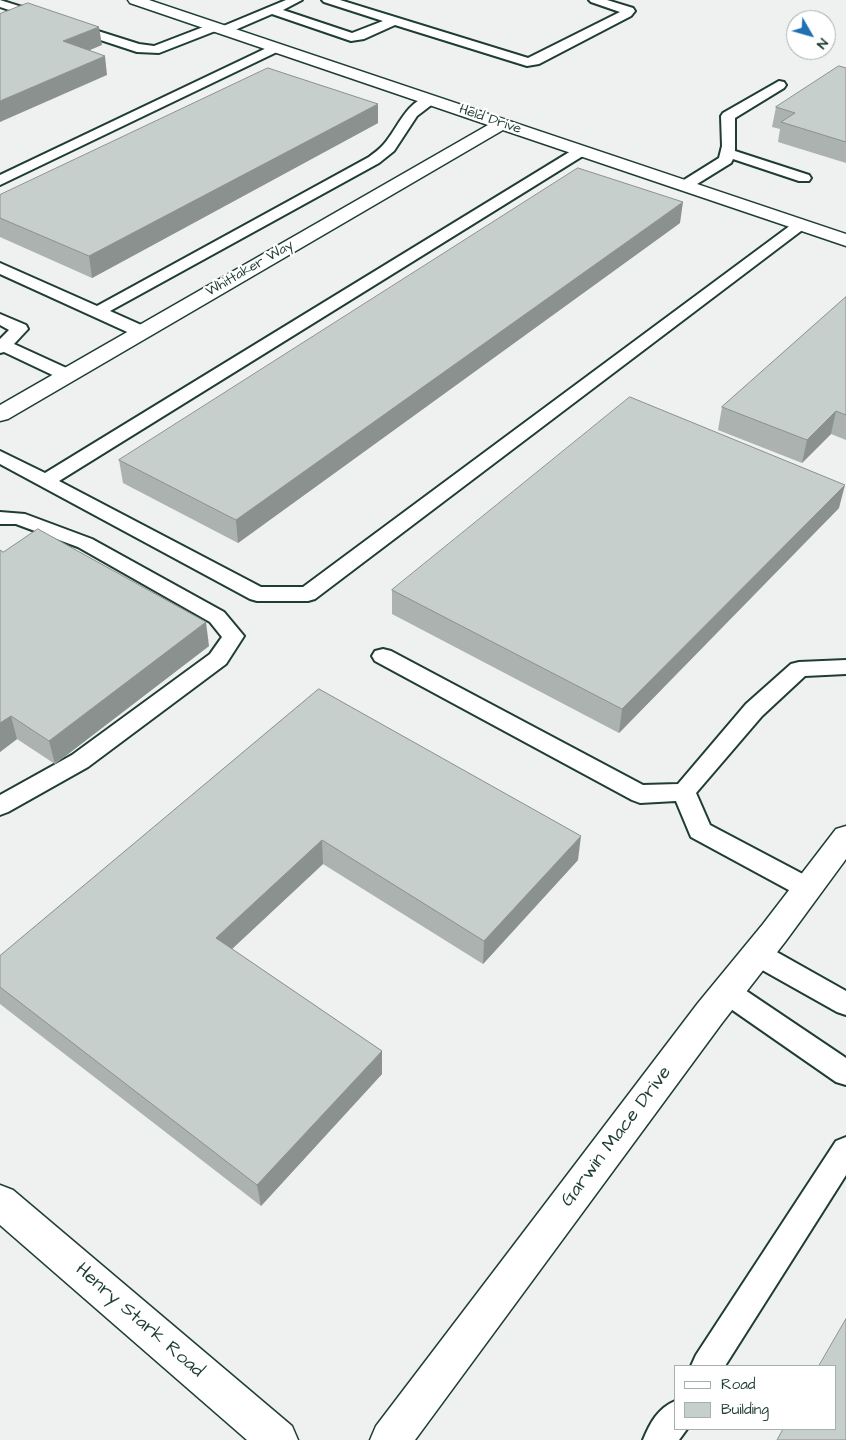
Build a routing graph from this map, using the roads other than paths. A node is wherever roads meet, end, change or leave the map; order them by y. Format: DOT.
graph roads {
  1 [pos="135,0"];
  2 [pos="296,0"];
  3 [pos="328,0"];
  4 [pos="595,0"];
  5 [pos="0,3"];
  6 [pos="19,9"];
  7 [pos="272,10"];
  8 [pos="0,16"];
  9 [pos="394,21"];
  10 [pos="220,29"];
  11 [pos="275,48"];
  12 [pos="779,85"];
  13 [pos="429,100"];
  14 [pos="501,124"];
  15 [pos="581,151"];
  16 [pos="728,153"];
  17 [pos="804,178"];
  18 [pos="0,181"];
  19 [pos="684,186"];
  20 [pos="800,225"];
  21 [pos="846,240"];
  22 [pos="0,268"];
  23 [pos="97,312"];
  24 [pos="0,319"];
  25 [pos="142,332"];
  26 [pos="2,347"];
  27 [pos="66,375"];
  28 [pos="0,414"];
  29 [pos="0,457"];
  30 [pos="45,481"];
  31 [pos="0,518"];
  32 [pos="383,656"];
  33 [pos="846,666"];
  34 [pos="684,792"];
  35 [pos="0,806"];
  36 [pos="846,837"];
  37 [pos="807,888"];
  38 [pos="757,954"];
  39 [pos="727,992"];
  40 [pos="846,1004"];
  41 [pos="846,1073"];
  42 [pos="846,1150"];
  43 [pos="0,1202"];
  44 [pos="708,1365"];
  45 [pos="674,1418"];
  46 [pos="278,1440"];
  47 [pos="390,1440"];
  48 [pos="660,1440"];
  1 -- 10 [label="street, Held Drive"];
  2 -- 7 [label="lane"];
  3 -- 9 [label="lane"];
  4 -- 9 [label="lane"];
  5 -- 6 [label="lane"];
  6 -- 8 [label="lane"];
  6 -- 10 [label="lane"];
  7 -- 9 [label="lane"];
  7 -- 10 [label="lane"];
  10 -- 11 [label="street, Held Drive"];
  11 -- 13 [label="street, Held Drive"];
  11 -- 18 [label="lane"];
  12 -- 16 [label="lane"];
  13 -- 14 [label="street, Held Drive"];
  13 -- 23 [label="lane"];
  14 -- 15 [label="street, Held Drive"];
  14 -- 25 [label="street, Whittaker Way"];
  15 -- 19 [label="street, Held Drive"];
  15 -- 30 [label="lane"];
  16 -- 17 [label="lane"];
  16 -- 19 [label="lane"];
  19 -- 20 [label="street, Held Drive"];
  20 -- 21 [label="street, Held Drive"];
  20 -- 30 [label="lane"];
  22 -- 23 [label="lane"];
  23 -- 25 [label="lane"];
  24 -- 26 [label="lane"];
  25 -- 27 [label="street, Whittaker Way"];
  26 -- 27 [label="lane"];
  27 -- 28 [label="street, Whittaker Way"];
  29 -- 30 [label="lane"];
  31 -- 35 [label="lane"];
  32 -- 34 [label="lane"];
  33 -- 34 [label="lane"];
  34 -- 37 [label="lane"];
  36 -- 37 [label="street, Garwin Mace Drive"];
  37 -- 38 [label="street, Garwin Mace Drive"];
  38 -- 39 [label="street, Garwin Mace Drive"];
  38 -- 40 [label="lane"];
  39 -- 41 [label="lane"];
  39 -- 47 [label="street, Garwin Mace Drive"];
  42 -- 44 [label="lane"];
  43 -- 46 [label="street, Henry Stark Road"];
  45 -- 48 [label="lane"];
}
